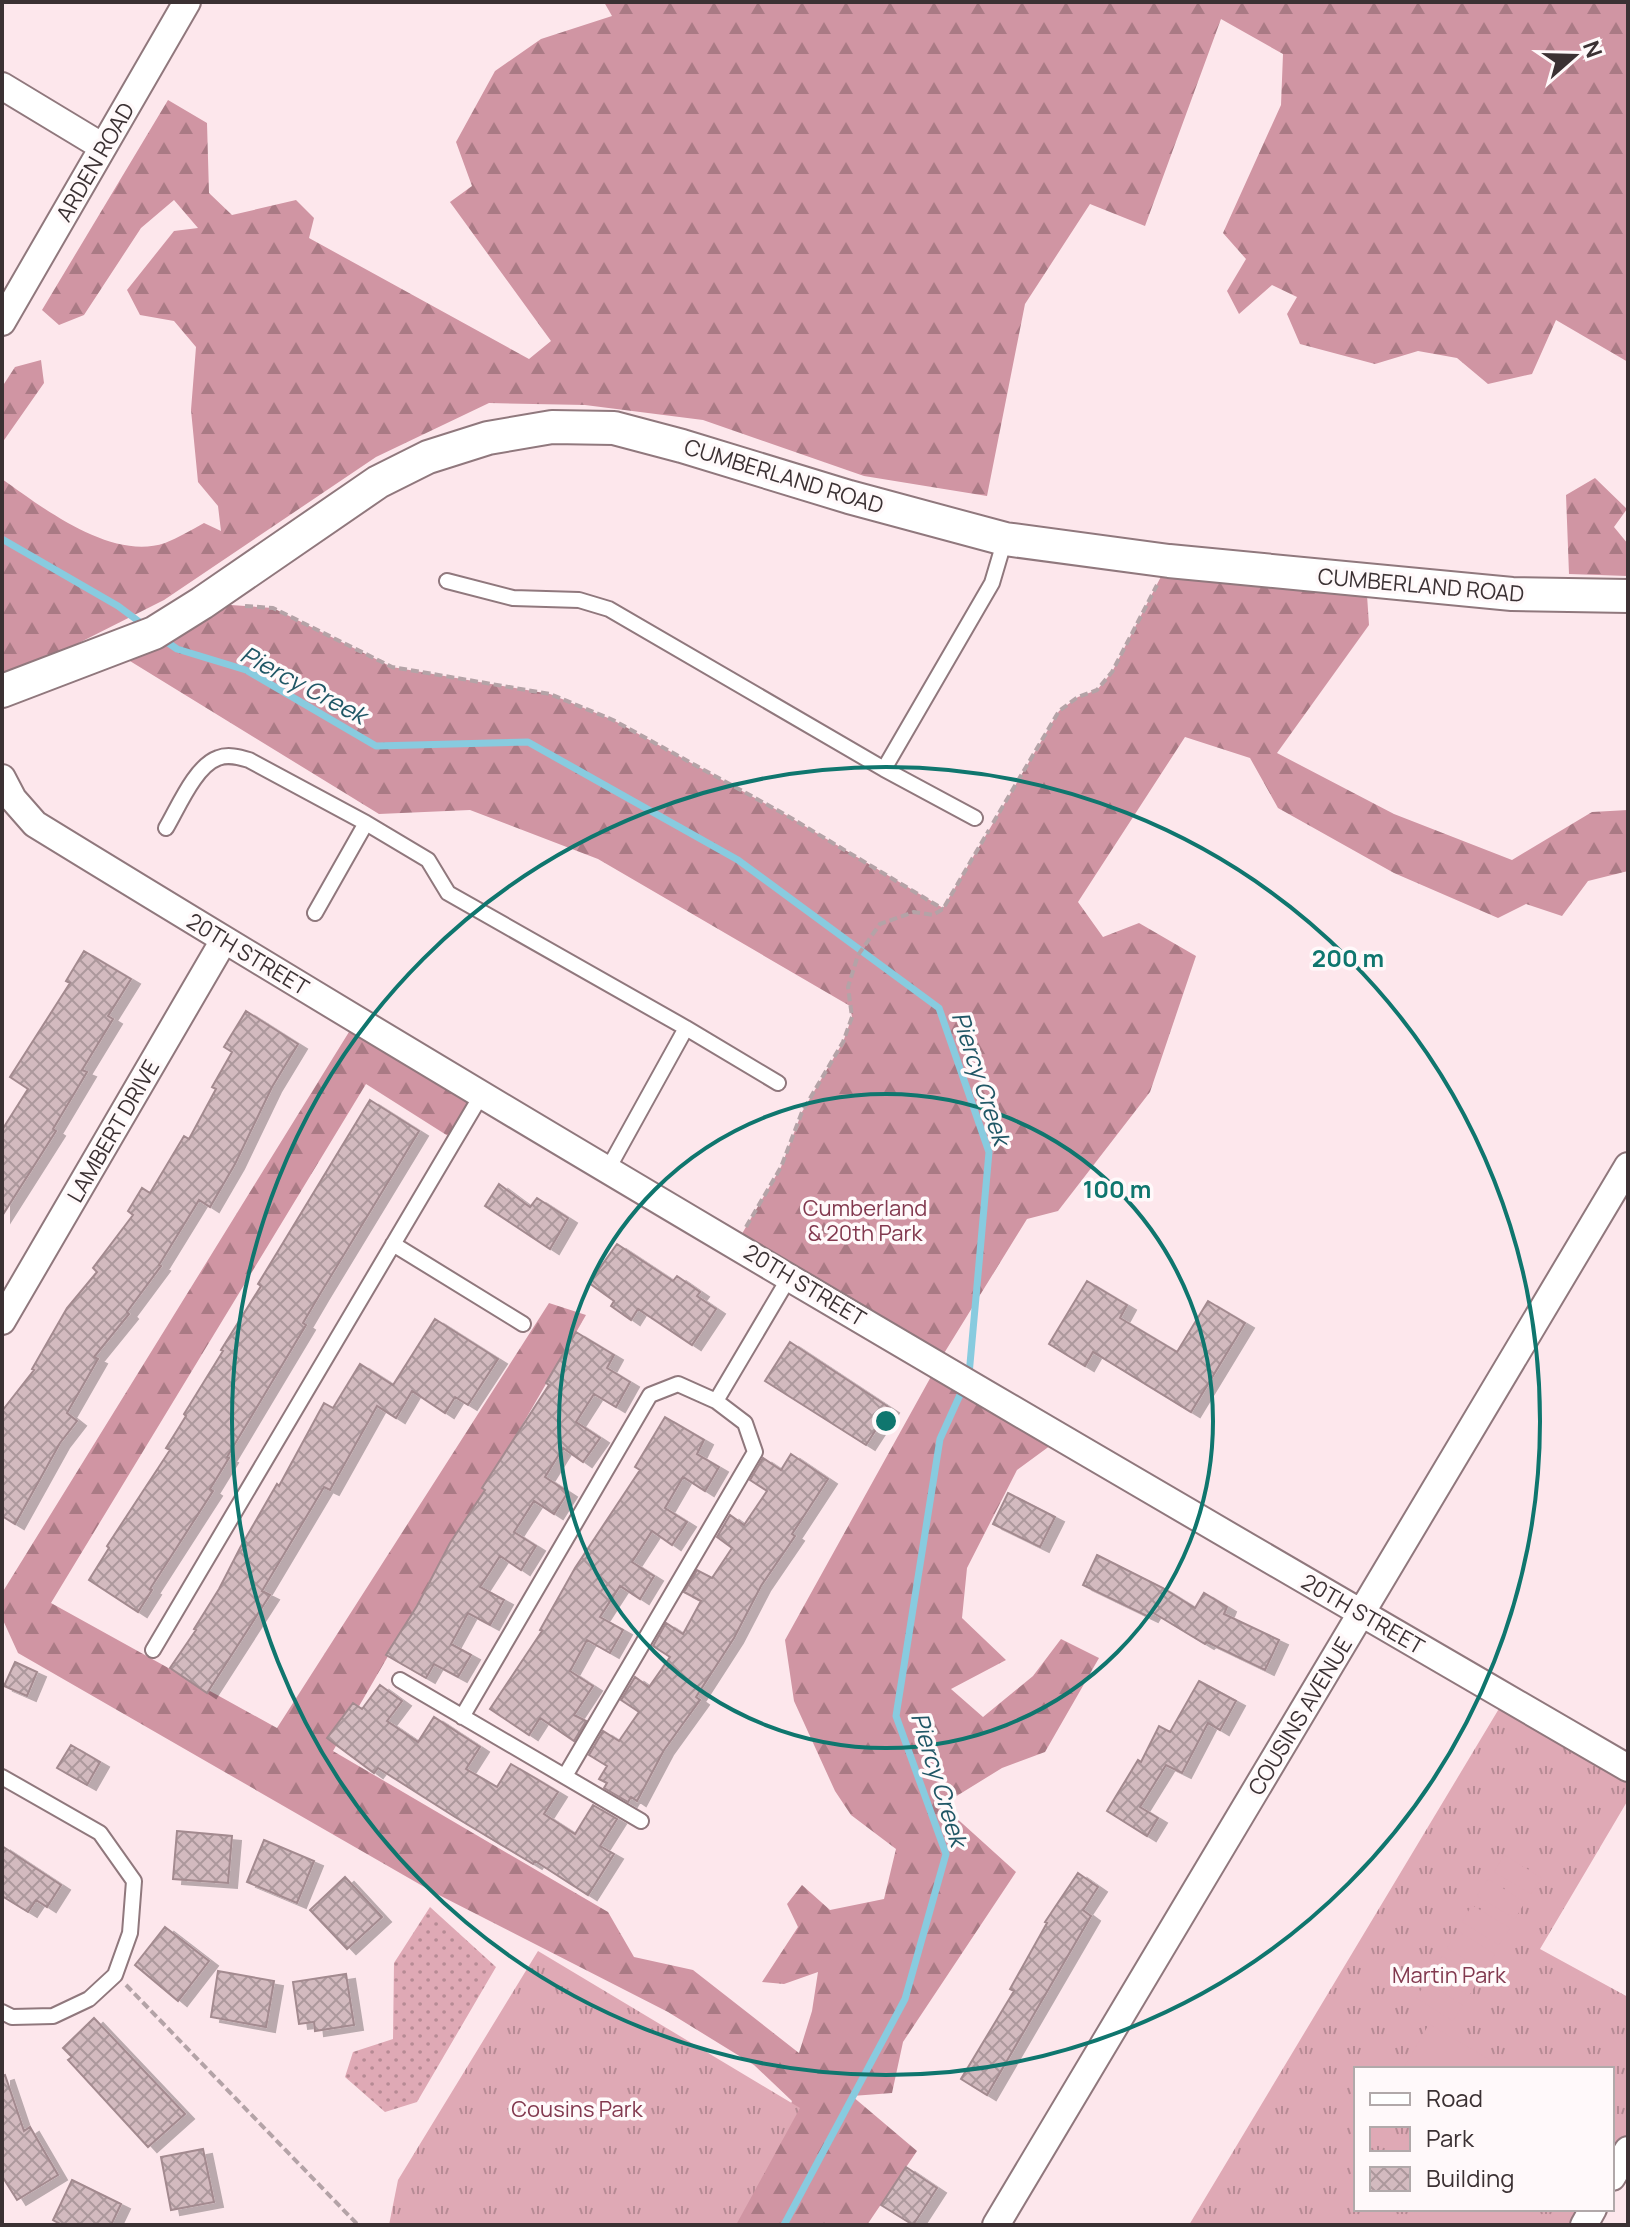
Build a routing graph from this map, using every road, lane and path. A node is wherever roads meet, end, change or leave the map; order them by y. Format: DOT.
graph roads {
  1 [pos="187,2"];
  2 [pos="2,86"];
  3 [pos="103,147"];
  4 [pos="2,322"];
  5 [pos="1005,539"];
  6 [pos="1169,561"];
  7 [pos="447,581"];
  8 [pos="1628,596"];
  9 [pos="245,606"];
  10 [pos="2,691"];
  11 [pos="884,769"];
  12 [pos="2,778"];
  13 [pos="975,818"];
  14 [pos="366,823"];
  15 [pos="166,828"];
  16 [pos="943,909"];
  17 [pos="315,913"];
  18 [pos="224,940"];
  19 [pos="686,1028"];
  20 [pos="778,1083"];
  21 [pos="482,1094"];
  22 [pos="1628,1166"];
  23 [pos="608,1169"];
  24 [pos="393,1244"];
  25 [pos="736,1244"];
  26 [pos="790,1276"];
  27 [pos="2,1321"];
  28 [pos="523,1324"];
  29 [pos="716,1401"];
  30 [pos="1361,1613"];
  31 [pos="153,1650"];
  32 [pos="400,1680"];
  33 [pos="462,1717"];
  34 [pos="1628,1768"];
  35 [pos="565,1776"];
  36 [pos="2,1777"];
  37 [pos="641,1821"];
  38 [pos="115,1975"];
  39 [pos="2,2012"];
  40 [pos="1628,2150"];
  41 [pos="1614,2174"];
  42 [pos="358,2225"];
  43 [pos="996,2225"];
  1 -- 3 [label="street, ARDEN ROAD"];
  2 -- 3 [label="street"];
  3 -- 4 [label="street, ARDEN ROAD"];
  5 -- 6 [label="street, CUMBERLAND ROAD"];
  5 -- 10 [label="street, CUMBERLAND ROAD"];
  5 -- 11 [label="lane"];
  6 -- 8 [label="street, CUMBERLAND ROAD"];
  6 -- 16 [label="path"];
  7 -- 11 [label="lane"];
  9 -- 16 [label="path"];
  11 -- 13 [label="lane"];
  12 -- 18 [label="street, 20TH STREET"];
  14 -- 15 [label="lane"];
  14 -- 17 [label="lane"];
  14 -- 19 [label="lane"];
  16 -- 25 [label="path"];
  18 -- 21 [label="street, 20TH STREET"];
  18 -- 27 [label="street, LAMBERT DRIVE"];
  19 -- 20 [label="lane"];
  19 -- 23 [label="lane"];
  21 -- 23 [label="street, 20TH STREET"];
  21 -- 24 [label="lane"];
  22 -- 30 [label="street, COUSINS AVENUE"];
  23 -- 25 [label="street, 20TH STREET"];
  24 -- 28 [label="lane"];
  24 -- 31 [label="lane"];
  25 -- 26 [label="street, 20TH STREET"];
  26 -- 29 [label="lane"];
  26 -- 30 [label="street, 20TH STREET"];
  29 -- 33 [label="lane"];
  29 -- 35 [label="lane"];
  30 -- 34 [label="street, 20TH STREET"];
  30 -- 43 [label="street, COUSINS AVENUE"];
  32 -- 33 [label="lane"];
  33 -- 35 [label="lane"];
  35 -- 37 [label="lane"];
  36 -- 38 [label="lane"];
  38 -- 39 [label="lane"];
  38 -- 42 [label="path"];
  40 -- 41 [label="street"];
}
